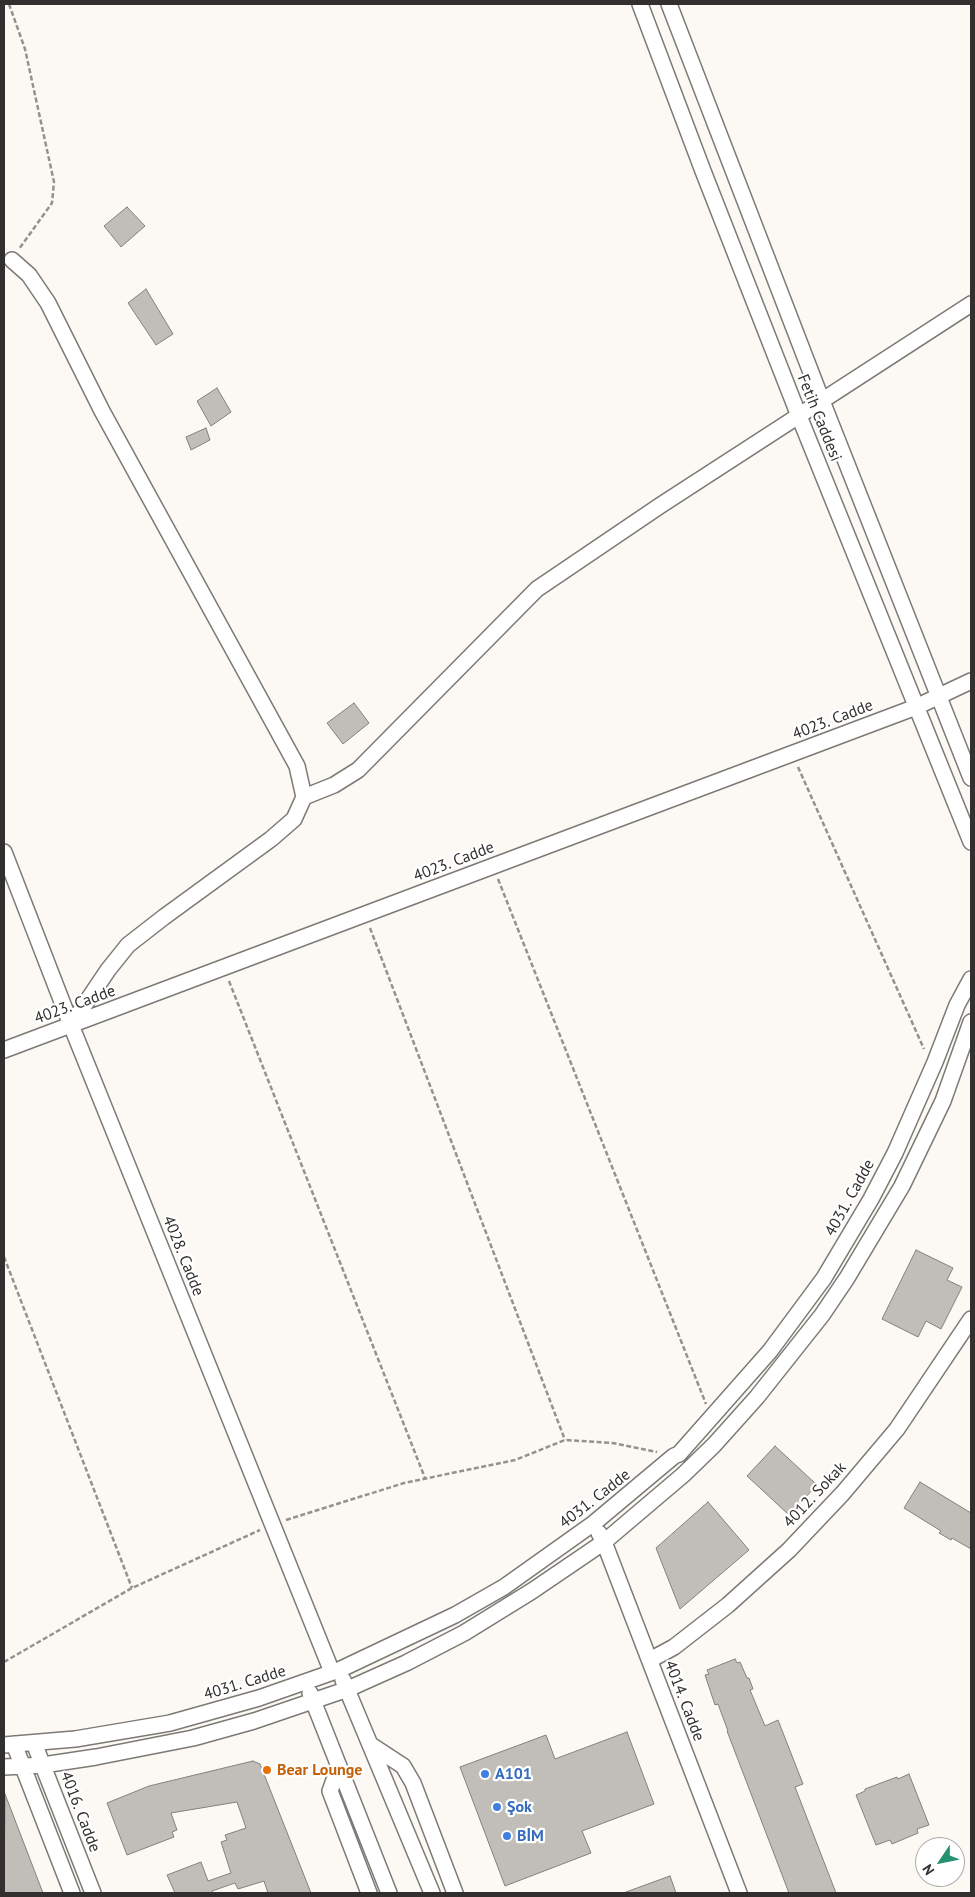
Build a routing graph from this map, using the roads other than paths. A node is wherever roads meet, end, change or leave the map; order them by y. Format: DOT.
graph roads {
  1 [pos="640,4"];
  2 [pos="669,4"];
  3 [pos="12,260"];
  4 [pos="971,304"];
  5 [pos="822,401"];
  6 [pos="798,416"];
  7 [pos="971,681"];
  8 [pos="939,696"];
  9 [pos="916,707"];
  10 [pos="971,778"];
  11 [pos="304,797"];
  12 [pos="971,842"];
  13 [pos="4,852"];
  14 [pos="971,979"];
  15 [pos="971,1022"];
  16 [pos="71,1025"];
  17 [pos="4,1050"];
  18 [pos="971,1319"];
  19 [pos="594,1523"];
  20 [pos="604,1542"];
  21 [pos="650,1660"];
  22 [pos="335,1671"];
  23 [pos="305,1682"];
  24 [pos="348,1689"];
  25 [pos="313,1701"];
  26 [pos="34,1743"];
  27 [pos="9,1744"];
  28 [pos="371,1744"];
  29 [pos="43,1765"];
  30 [pos="22,1766"];
  31 [pos="339,1766"];
  32 [pos="4,1767"];
  33 [pos="72,1893"];
  34 [pos="92,1893"];
  35 [pos="369,1893"];
  36 [pos="389,1893"];
  37 [pos="432,1893"];
  38 [pos="455,1893"];
  39 [pos="738,1893"];
  1 -- 6 [label="street, Fetih Caddesi"];
  2 -- 5 [label="street, Fetih Caddesi"];
  3 -- 11 [label="street"];
  4 -- 5 [label="street"];
  5 -- 6 [label="street"];
  5 -- 8 [label="street, Fetih Caddesi"];
  6 -- 9 [label="street, Fetih Caddesi"];
  6 -- 11 [label="street"];
  7 -- 8 [label="street, 4023. Cadde"];
  8 -- 9 [label="street, 4023. Cadde"];
  8 -- 10 [label="street, Fetih Caddesi"];
  9 -- 12 [label="street, Fetih Caddesi"];
  9 -- 16 [label="street, 4023. Cadde"];
  11 -- 16 [label="street"];
  13 -- 16 [label="street, 4028. Cadde"];
  14 -- 19 [label="street, 4031. Cadde"];
  15 -- 20 [label="street"];
  16 -- 17 [label="street, 4023. Cadde"];
  16 -- 22 [label="street, 4028. Cadde"];
  18 -- 21 [label="street, 4012. Sokak"];
  19 -- 20 [label="street, 4014. Cadde"];
  19 -- 22 [label="street, 4031. Cadde"];
  20 -- 21 [label="street, 4014. Cadde"];
  20 -- 24 [label="street"];
  21 -- 39 [label="street, 4014. Cadde"];
  22 -- 23 [label="street, 4031. Cadde"];
  22 -- 24 [label="street, 4028. Cadde"];
  23 -- 25 [label="street"];
  23 -- 26 [label="street, 4031. Cadde"];
  24 -- 25 [label="street"];
  24 -- 28 [label="street, 4028. Cadde"];
  25 -- 29 [label="street"];
  25 -- 31 [label="street"];
  26 -- 27 [label="street, 4031. Cadde"];
  26 -- 29 [label="street, 4016. Cadde"];
  27 -- 30 [label="street"];
  28 -- 37 [label="street, 4028. Cadde"];
  28 -- 38 [label="street"];
  29 -- 30 [label="street"];
  29 -- 34 [label="street, 4016. Cadde"];
  30 -- 32 [label="street"];
  30 -- 33 [label="street"];
  31 -- 35 [label="street"];
  31 -- 36 [label="street"];
}
